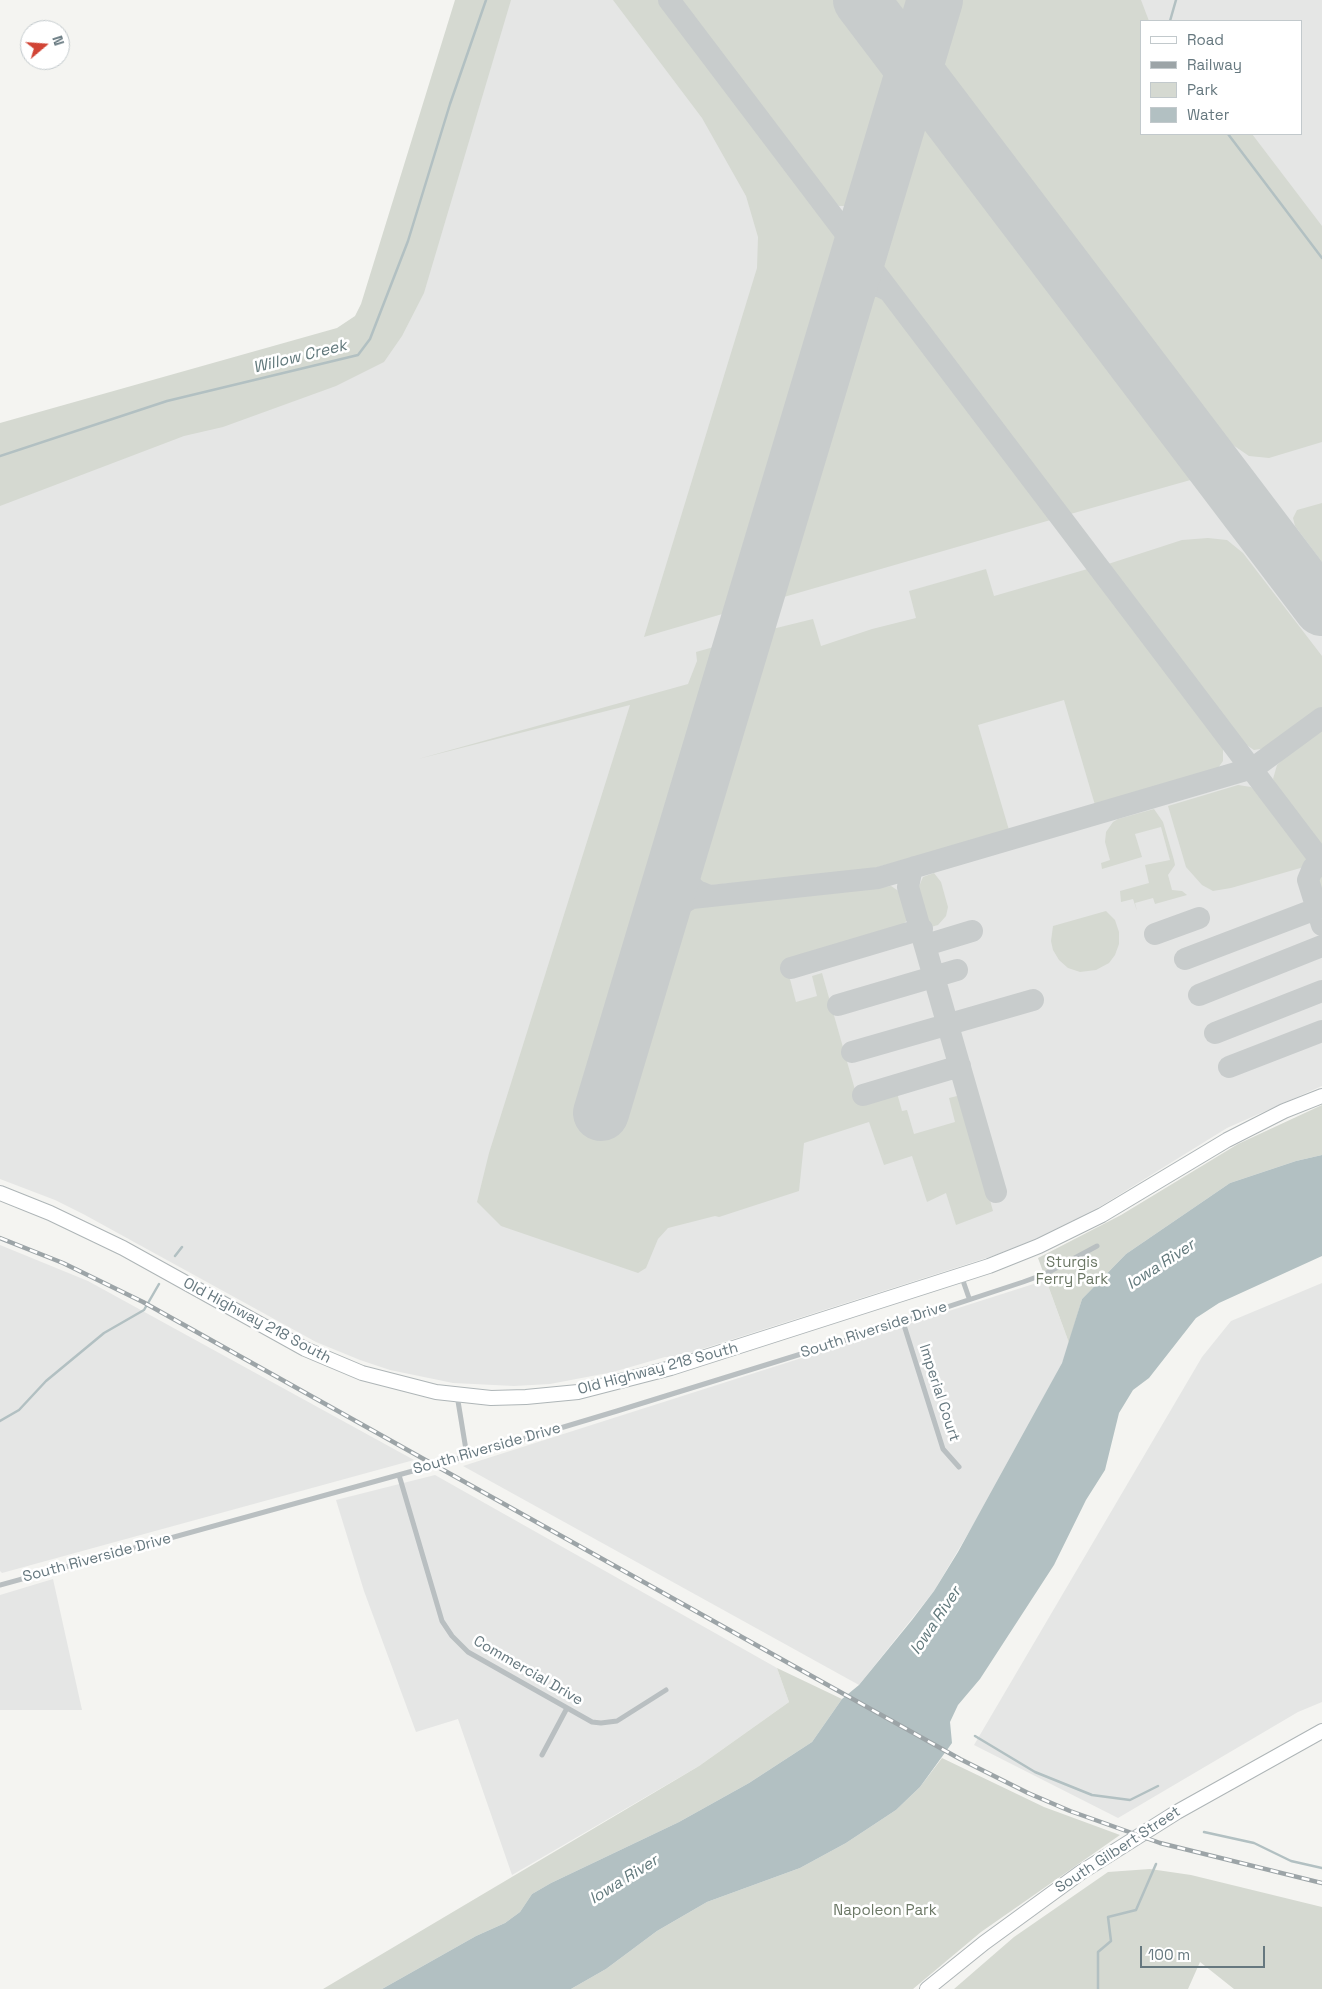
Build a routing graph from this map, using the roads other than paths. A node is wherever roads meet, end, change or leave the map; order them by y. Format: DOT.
graph roads {
  1 [pos="1322,1096"];
  2 [pos="0,1193"];
  3 [pos="1098,1246"];
  4 [pos="961,1276"];
  5 [pos="969,1298"];
  6 [pos="903,1322"];
  7 [pos="457,1395"];
  8 [pos="466,1456"];
  9 [pos="959,1467"];
  10 [pos="399,1475"];
  11 [pos="0,1584"];
  12 [pos="666,1690"];
  13 [pos="567,1708"];
  14 [pos="1322,1731"];
  15 [pos="542,1755"];
  16 [pos="928,1989"];
  1 -- 4 [label="main road"];
  2 -- 7 [label="main road, Old Highway 218 South"];
  3 -- 5 [label="street, South Riverside Drive"];
  4 -- 5 [label="street"];
  4 -- 7 [label="main road, Old Highway 218 South"];
  5 -- 6 [label="street, South Riverside Drive"];
  6 -- 8 [label="street, South Riverside Drive"];
  6 -- 9 [label="street, Imperial Court"];
  7 -- 8 [label="street"];
  8 -- 10 [label="street, South Riverside Drive"];
  10 -- 11 [label="street, South Riverside Drive"];
  10 -- 13 [label="street, Commercial Drive"];
  12 -- 13 [label="street, Commercial Drive"];
  13 -- 15 [label="street"];
  14 -- 16 [label="main road, South Gilbert Street"];
}
